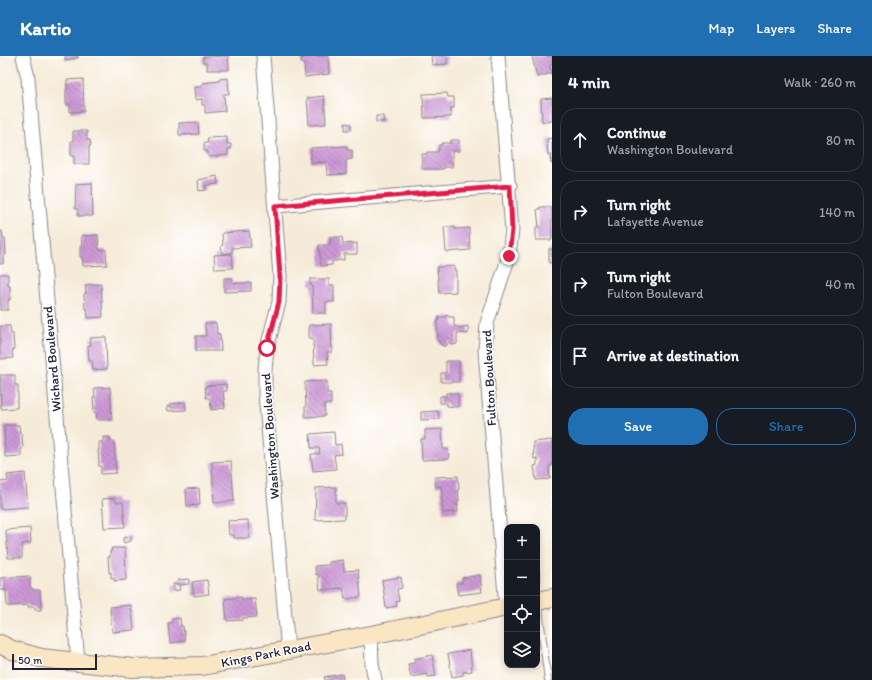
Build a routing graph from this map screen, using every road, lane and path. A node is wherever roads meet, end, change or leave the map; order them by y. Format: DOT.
graph roads {
  1 [pos="23,56"];
  2 [pos="263,56"];
  3 [pos="498,56"];
  4 [pos="510,186"];
  5 [pos="275,206"];
  6 [pos="505,596"];
  7 [pos="542,600"];
  8 [pos="504,607"];
  9 [pos="371,635"];
  10 [pos="0,644"];
  11 [pos="288,650"];
  12 [pos="78,662"];
  13 [pos="375,680"];
  14 [pos="548,680"];
  1 -- 12 [label="street, Wichard Boulevard"];
  2 -- 5 [label="street, Washington Boulevard"];
  3 -- 4 [label="street, Fulton Boulevard"];
  4 -- 5 [label="street"];
  4 -- 6 [label="street, Fulton Boulevard"];
  5 -- 11 [label="street, Washington Boulevard"];
  7 -- 14 [label="lane"];
  8 -- 9 [label="street, Kings Park Road"];
  9 -- 11 [label="street, Kings Park Road"];
  9 -- 13 [label="street"];
  10 -- 12 [label="street, Kings Park Road"];
  11 -- 12 [label="street, Kings Park Road"];
}
